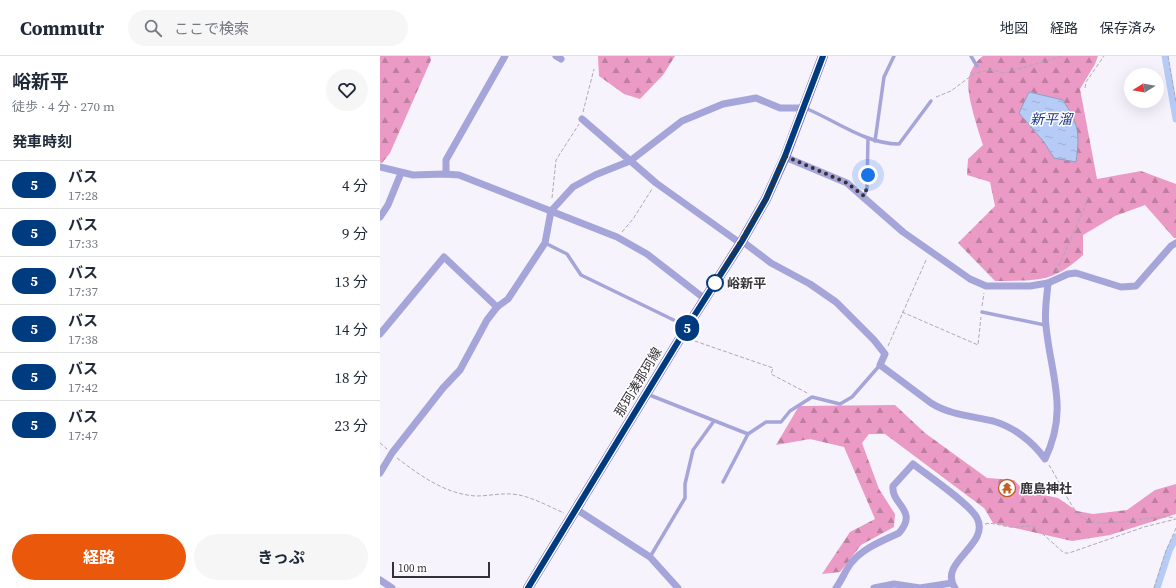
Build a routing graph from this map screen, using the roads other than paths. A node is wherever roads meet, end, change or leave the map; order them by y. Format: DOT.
graph roads {
  1 [pos="505,56"];
  2 [pos="823,56"];
  3 [pos="894,56"];
  4 [pos="970,56"];
  5 [pos="977,66"];
  6 [pos="931,101"];
  7 [pos="804,108"];
  8 [pos="582,119"];
  9 [pos="868,138"];
  10 [pos="875,141"];
  11 [pos="785,156"];
  12 [pos="630,161"];
  13 [pos="380,167"];
  14 [pos="401,174"];
  15 [pos="446,174"];
  16 [pos="864,196"];
  17 [pos="551,211"];
  18 [pos="380,217"];
  19 [pos="741,242"];
  20 [pos="545,243"];
  21 [pos="1176,243"];
  22 [pos="1048,283"];
  23 [pos="705,299"];
  24 [pos="496,307"];
  25 [pos="982,312"];
  26 [pos="1046,325"];
  27 [pos="687,327"];
  28 [pos="380,334"];
  29 [pos="880,365"];
  30 [pos="646,394"];
  31 [pos="714,421"];
  32 [pos="748,434"];
  33 [pos="380,473"];
  34 [pos="723,482"];
  35 [pos="574,513"];
  36 [pos="650,557"];
  37 [pos="380,580"];
  38 [pos="954,586"];
  39 [pos="392,588"];
  40 [pos="528,588"];
  41 [pos="678,588"];
  42 [pos="836,588"];
  43 [pos="874,588"];
  1 -- 15 [label="street"];
  2 -- 7 [label="main road, 那珂湊那珂線"];
  3 -- 10 [label="lane"];
  4 -- 5 [label="lane"];
  6 -- 10 [label="lane"];
  7 -- 9 [label="lane"];
  7 -- 11 [label="main road, 那珂湊那珂線"];
  7 -- 12 [label="street"];
  8 -- 12 [label="street"];
  9 -- 10 [label="lane"];
  9 -- 16 [label="lane"];
  11 -- 16 [label="street"];
  11 -- 19 [label="main road, 那珂湊那珂線"];
  12 -- 17 [label="street"];
  12 -- 19 [label="street"];
  13 -- 14 [label="street"];
  14 -- 15 [label="street"];
  14 -- 18 [label="street"];
  15 -- 17 [label="street"];
  16 -- 22 [label="street"];
  17 -- 20 [label="street"];
  17 -- 23 [label="street"];
  19 -- 23 [label="main road, 那珂湊那珂線"];
  19 -- 29 [label="street"];
  20 -- 24 [label="street"];
  20 -- 27 [label="lane"];
  21 -- 22 [label="street"];
  22 -- 26 [label="street"];
  23 -- 27 [label="main road, 那珂湊那珂線"];
  24 -- 28 [label="street"];
  24 -- 33 [label="street"];
  25 -- 26 [label="lane"];
  26 -- 29 [label="street"];
  27 -- 30 [label="main road, 那珂湊那珂線"];
  29 -- 32 [label="lane"];
  30 -- 31 [label="lane"];
  30 -- 35 [label="main road, 那珂湊那珂線"];
  31 -- 32 [label="lane"];
  31 -- 36 [label="lane"];
  32 -- 34 [label="lane"];
  35 -- 36 [label="street"];
  35 -- 40 [label="main road, 那珂湊那珂線"];
  36 -- 41 [label="street"];
  37 -- 39 [label="street"];
  38 -- 42 [label="street"];
  38 -- 43 [label="street"];
}
